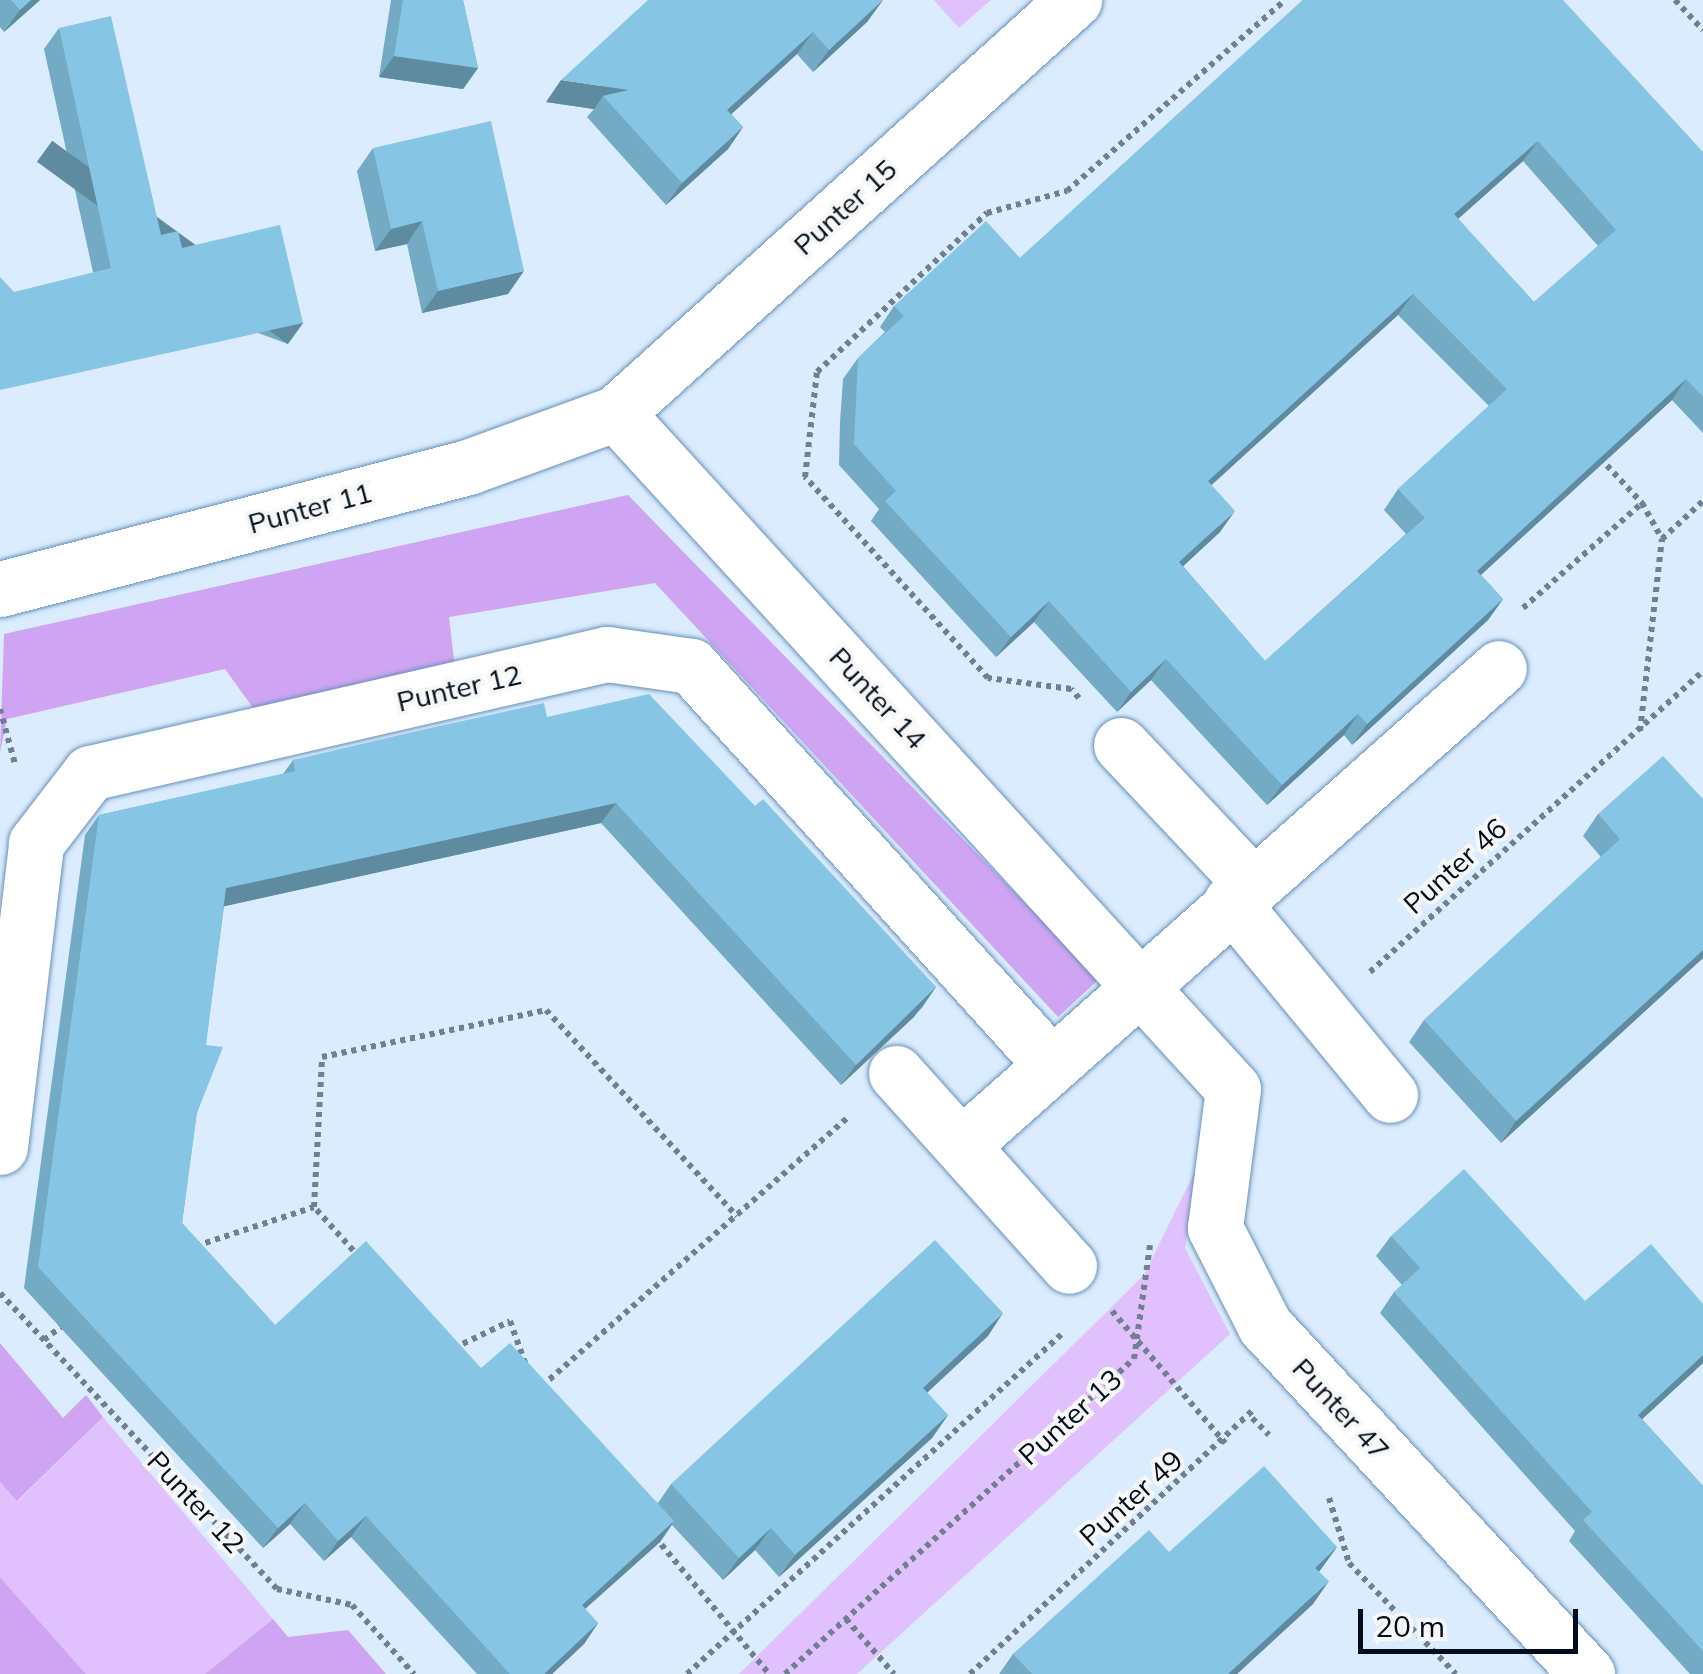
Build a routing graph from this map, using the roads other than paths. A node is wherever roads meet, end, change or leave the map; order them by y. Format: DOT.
graph roads {
  1 [pos="1074,0"];
  2 [pos="616,413"];
  3 [pos="0,590"];
  4 [pos="1499,668"];
  5 [pos="1121,745"];
  6 [pos="1242,893"];
  7 [pos="1139,983"];
  8 [pos="1051,1064"];
  9 [pos="896,1073"];
  10 [pos="1233,1089"];
  11 [pos="1390,1095"];
  12 [pos="962,1145"];
  13 [pos="0,1148"];
  14 [pos="1086,1282"];
  15 [pos="1588,1674"];
  1 -- 2 [label="street, Punter 15"];
  2 -- 3 [label="street, Punter 11"];
  2 -- 7 [label="street, Punter 14"];
  4 -- 6 [label="street"];
  5 -- 6 [label="street"];
  6 -- 7 [label="street"];
  6 -- 11 [label="street"];
  7 -- 8 [label="street"];
  7 -- 10 [label="street, Punter 14"];
  8 -- 12 [label="street"];
  8 -- 13 [label="street, Punter 12"];
  9 -- 12 [label="street"];
  10 -- 15 [label="street, Punter 47"];
  12 -- 14 [label="street"];
}
